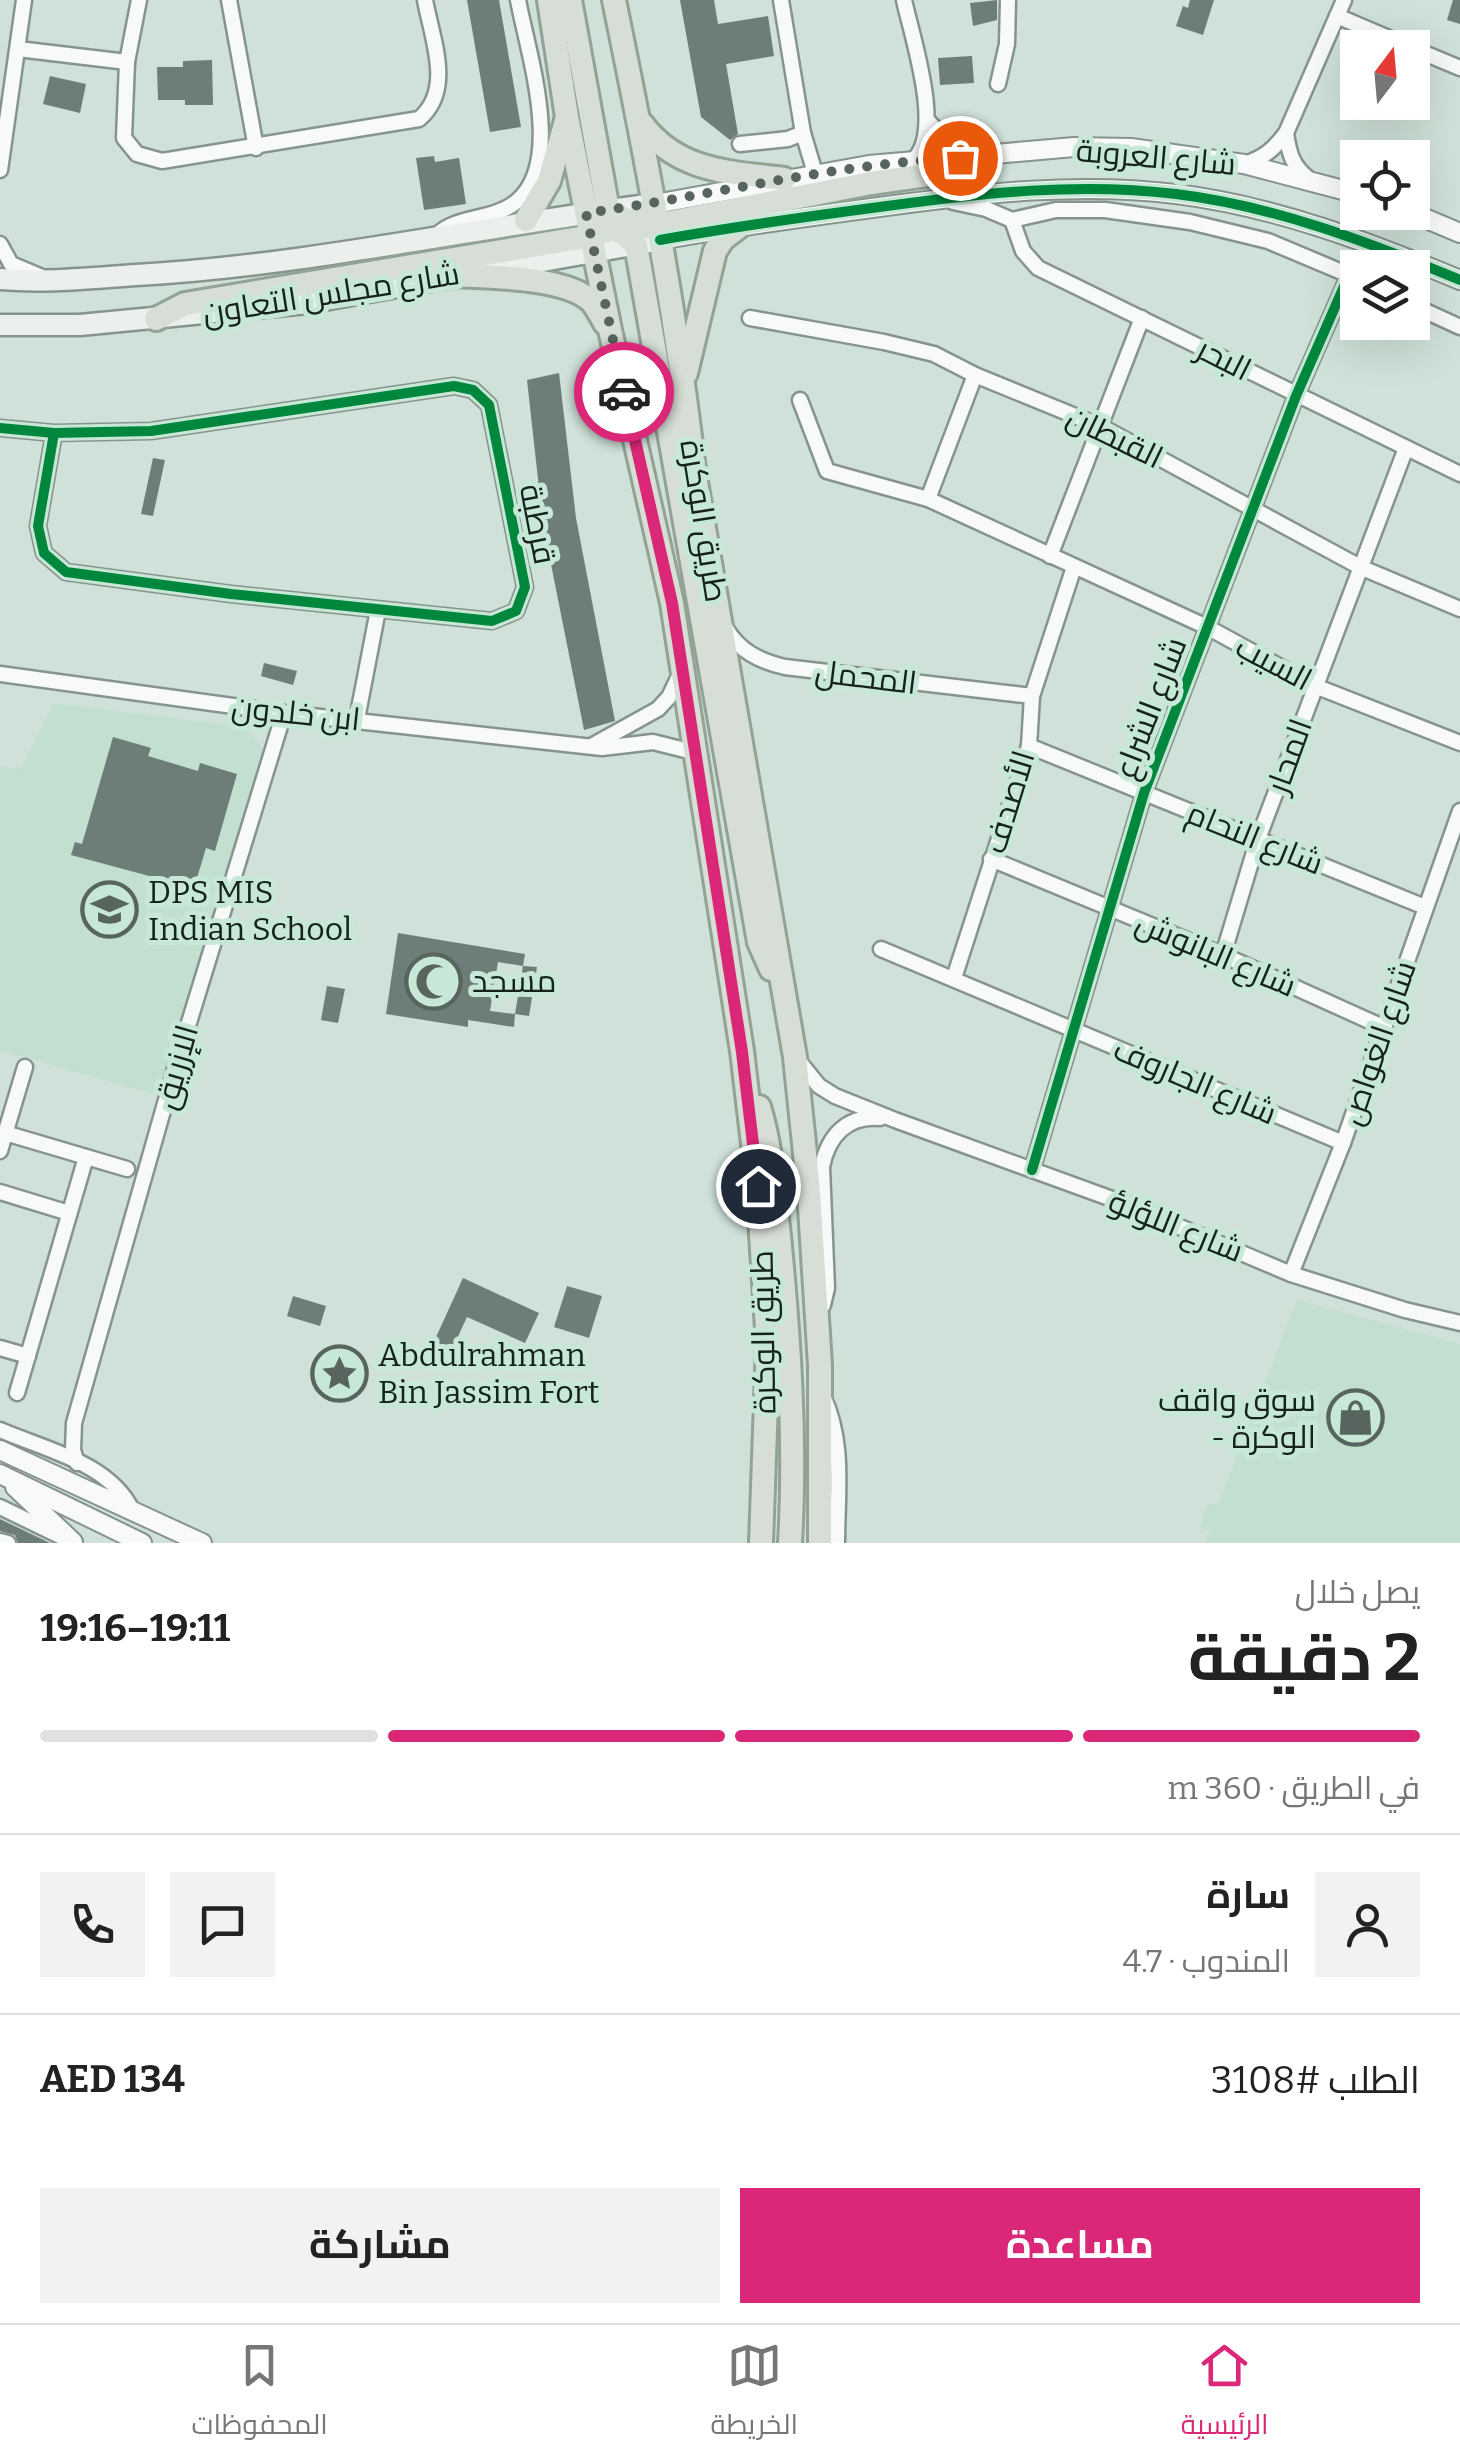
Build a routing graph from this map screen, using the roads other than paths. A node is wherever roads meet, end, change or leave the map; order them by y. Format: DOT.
graph roads {
  1 [pos="24,0"];
  2 [pos="139,0"];
  3 [pos="229,0"];
  4 [pos="425,0"];
  5 [pos="518,0"];
  6 [pos="550,0"];
  7 [pos="570,0"];
  8 [pos="617,0"];
  9 [pos="781,0"];
  10 [pos="904,0"];
  11 [pos="1008,0"];
  12 [pos="1344,0"];
  13 [pos="1337,16"];
  14 [pos="1370,30"];
  15 [pos="18,49"];
  16 [pos="1430,56"];
  17 [pos="127,62"];
  18 [pos="1460,68"];
  19 [pos="998,84"];
  20 [pos="568,117"];
  21 [pos="637,117"];
  22 [pos="928,121"];
  23 [pos="1286,132"];
  24 [pos="803,133"];
  25 [pos="740,144"];
  26 [pos="256,148"];
  27 [pos="986,156"];
  28 [pos="911,162"];
  29 [pos="1244,164"];
  30 [pos="0,170"];
  31 [pos="815,172"];
  32 [pos="784,180"];
  33 [pos="1312,180"];
  34 [pos="1340,189"];
  35 [pos="932,200"];
  36 [pos="526,220"];
  37 [pos="1012,220"];
  38 [pos="1430,220"];
  39 [pos="740,226"];
  40 [pos="625,228"];
  41 [pos="1460,233"];
  42 [pos="434,238"];
  43 [pos="0,244"];
  44 [pos="1340,272"];
  45 [pos="452,275"];
  46 [pos="0,279"];
  47 [pos="1460,280"];
  48 [pos="52,281"];
  49 [pos="1340,304"];
  50 [pos="1430,313"];
  51 [pos="750,318"];
  52 [pos="1142,318"];
  53 [pos="156,319"];
  54 [pos="0,325"];
  55 [pos="1460,327"];
  56 [pos="610,330"];
  57 [pos="975,375"];
  58 [pos="684,381"];
  59 [pos="1296,396"];
  60 [pos="800,400"];
  61 [pos="1102,426"];
  62 [pos="0,428"];
  63 [pos="54,433"];
  64 [pos="1406,448"];
  65 [pos="1460,474"];
  66 [pos="928,499"];
  67 [pos="1252,508"];
  68 [pos="1050,556"];
  69 [pos="1074,567"];
  70 [pos="1360,568"];
  71 [pos="1460,609"];
  72 [pos="378,610"];
  73 [pos="720,618"];
  74 [pos="1206,627"];
  75 [pos="683,668"];
  76 [pos="0,674"];
  77 [pos="1315,686"];
  78 [pos="1032,696"];
  79 [pos="284,713"];
  80 [pos="357,720"];
  81 [pos="1460,742"];
  82 [pos="593,745"];
  83 [pos="1029,746"];
  84 [pos="697,753"];
  85 [pos="1144,792"];
  86 [pos="1460,810"];
  87 [pos="1258,839"];
  88 [pos="991,859"];
  89 [pos="1425,907"];
  90 [pos="1108,908"];
  91 [pos="881,949"];
  92 [pos="1224,956"];
  93 [pos="954,978"];
  94 [pos="786,1004"];
  95 [pos="1074,1028"];
  96 [pos="1385,1028"];
  97 [pos="742,1052"];
  98 [pos="795,1056"];
  99 [pos="25,1068"];
  100 [pos="895,1120"];
  101 [pos="5,1133"];
  102 [pos="1343,1144"];
  103 [pos="0,1151"];
  104 [pos="86,1157"];
  105 [pos="127,1169"];
  106 [pos="1032,1170"];
  107 [pos="0,1192"];
  108 [pos="69,1213"];
  109 [pos="1291,1274"];
  110 [pos="1460,1323"];
  111 [pos="817,1327"];
  112 [pos="0,1348"];
  113 [pos="28,1356"];
  114 [pos="820,1390"];
  115 [pos="17,1393"];
  116 [pos="74,1424"];
  117 [pos="0,1430"];
  118 [pos="34,1445"];
  119 [pos="0,1450"];
  120 [pos="77,1462"];
  121 [pos="0,1474"];
  122 [pos="0,1507"];
  123 [pos="134,1513"];
  124 [pos="0,1541"];
  125 [pos="74,1542"];
  126 [pos="8,1543"];
  127 [pos="142,1543"];
  128 [pos="202,1543"];
  129 [pos="761,1543"];
  130 [pos="790,1543"];
  131 [pos="820,1543"];
  132 [pos="837,1543"];
  1 -- 15 [label="street"];
  2 -- 17 [label="street"];
  3 -- 26 [label="street"];
  4 -- 26 [label="street"];
  5 -- 42 [label="street"];
  6 -- 20 [label="highway, طريق الوكرة"];
  7 -- 40 [label="highway"];
  8 -- 21 [label="highway, طريق الوكرة"];
  9 -- 24 [label="street"];
  10 -- 22 [label="street"];
  11 -- 19 [label="street"];
  12 -- 13 [label="street"];
  13 -- 14 [label="street"];
  13 -- 23 [label="street"];
  15 -- 17 [label="street"];
  15 -- 30 [label="street"];
  16 -- 18 [label="street"];
  17 -- 26 [label="street"];
  20 -- 36 [label="highway"];
  20 -- 40 [label="highway, طريق الوكرة"];
  21 -- 32 [label="highway"];
  21 -- 40 [label="highway, طريق الوكرة"];
  22 -- 27 [label="street"];
  22 -- 28 [label="street"];
  23 -- 29 [label="street"];
  23 -- 33 [label="street"];
  24 -- 25 [label="street"];
  24 -- 31 [label="street"];
  27 -- 28 [label="street, شارع العروبة"];
  27 -- 29 [label="street, شارع العروبة"];
  27 -- 40 [label="highway"];
  28 -- 31 [label="street, شارع العروبة"];
  29 -- 33 [label="street, شارع العروبة"];
  31 -- 32 [label="street, شارع العروبة"];
  32 -- 40 [label="street, شارع العروبة"];
  33 -- 34 [label="street, شارع العروبة"];
  35 -- 37 [label="street, شارع العروبة"];
  35 -- 39 [label="street, شارع العروبة"];
  35 -- 47 [label="street, شارع العروبة"];
  36 -- 40 [label="main road, شارع مجلس التعاون"];
  36 -- 42 [label="main road, شارع مجلس التعاون"];
  37 -- 44 [label="street, شارع العروبة"];
  37 -- 52 [label="street, البحر"];
  38 -- 41 [label="street"];
  39 -- 40 [label="street, شارع العروبة"];
  39 -- 58 [label="highway"];
  40 -- 45 [label="main road, شارع مجلس التعاون"];
  40 -- 53 [label="highway"];
  40 -- 56 [label="highway, طريق الوكرة"];
  40 -- 58 [label="highway, طريق الوكرة"];
  40 -- 94 [label="highway"];
  42 -- 48 [label="main road, شارع مجلس التعاون"];
  43 -- 48 [label="street"];
  45 -- 53 [label="main road, شارع مجلس التعاون"];
  45 -- 56 [label="highway"];
  46 -- 48 [label="main road, شارع مجلس التعاون"];
  49 -- 59 [label="street, شارع الشراع"];
  50 -- 55 [label="street"];
  51 -- 57 [label="street, القبطان"];
  52 -- 59 [label="street, البحر"];
  52 -- 61 [label="street"];
  53 -- 54 [label="main road, شارع مجلس التعاون"];
  56 -- 75 [label="highway, طريق الوكرة"];
  57 -- 61 [label="street, القبطان"];
  57 -- 66 [label="street"];
  58 -- 73 [label="highway, طريق الوكرة"];
  59 -- 64 [label="street, البحر"];
  59 -- 67 [label="street, شارع الشراع"];
  60 -- 66 [label="street, السيب"];
  61 -- 67 [label="street, القبطان"];
  61 -- 68 [label="street"];
  62 -- 63 [label="street, قرطبة"];
  63 -- 72 [label="street, قرطبة"];
  63 -- 72 [label="street, قرطبة"];
  64 -- 65 [label="street, البحر"];
  64 -- 70 [label="street, المحار"];
  66 -- 68 [label="street, السيب"];
  67 -- 70 [label="street, القبطان"];
  67 -- 74 [label="street, شارع الشراع"];
  68 -- 69 [label="street, السيب"];
  69 -- 74 [label="street, السيب"];
  69 -- 78 [label="street, الأصدف"];
  70 -- 71 [label="street, القبطان"];
  70 -- 77 [label="street, المحار"];
  72 -- 80 [label="street"];
  73 -- 78 [label="street, المحمل"];
  73 -- 94 [label="highway, طريق الوكرة"];
  74 -- 77 [label="street, السيب"];
  74 -- 85 [label="street, شارع الشراع"];
  75 -- 82 [label="street"];
  75 -- 84 [label="highway, طريق الوكرة"];
  76 -- 79 [label="street, ابن خلدون"];
  77 -- 81 [label="street, السيب"];
  77 -- 87 [label="street, المحار"];
  78 -- 83 [label="street, الأصدف"];
  79 -- 80 [label="street, ابن خلدون"];
  79 -- 116 [label="street, الإزريق"];
  80 -- 82 [label="street, ابن خلدون"];
  82 -- 84 [label="street, ابن خلدون"];
  83 -- 85 [label="street, شارع النحام"];
  83 -- 88 [label="street, الأصدف"];
  84 -- 97 [label="highway, طريق الوكرة"];
  85 -- 87 [label="street, شارع النحام"];
  85 -- 90 [label="street, شارع الشراع"];
  86 -- 89 [label="street, شارع الغواص"];
  87 -- 89 [label="street, شارع النحام"];
  87 -- 92 [label="street, المحار"];
  88 -- 90 [label="street, شارع البانوش"];
  88 -- 93 [label="street, الأصدف"];
  89 -- 96 [label="street, شارع الغواص"];
  90 -- 92 [label="street, شارع البانوش"];
  90 -- 95 [label="street, شارع الشراع"];
  91 -- 93 [label="street, شارع الجاروف"];
  92 -- 96 [label="street, شارع البانوش"];
  93 -- 95 [label="street, شارع الجاروف"];
  94 -- 98 [label="highway, طريق الوكرة"];
  95 -- 102 [label="street, شارع الجاروف"];
  95 -- 106 [label="street, شارع الشراع"];
  96 -- 102 [label="street, شارع الغواص"];
  97 -- 129 [label="highway, طريق الوكرة"];
  97 -- 130 [label="highway"];
  98 -- 100 [label="street, شارع اللؤلؤ"];
  98 -- 111 [label="highway, طريق الوكرة"];
  99 -- 101 [label="street"];
  100 -- 106 [label="street, شارع اللؤلؤ"];
  100 -- 111 [label="street, شارع اللؤلؤ"];
  101 -- 103 [label="street"];
  101 -- 104 [label="street"];
  102 -- 109 [label="street, شارع الغواص"];
  104 -- 105 [label="street"];
  104 -- 108 [label="street"];
  106 -- 109 [label="street, شارع اللؤلؤ"];
  107 -- 108 [label="street"];
  108 -- 113 [label="street"];
  109 -- 110 [label="street, شارع اللؤلؤ"];
  111 -- 114 [label="highway, طريق الوكرة"];
  112 -- 113 [label="street"];
  113 -- 115 [label="street"];
  114 -- 131 [label="highway, طريق الوكرة"];
  114 -- 132 [label="street"];
  116 -- 118 [label="street"];
  116 -- 120 [label="street, الإزريق"];
  117 -- 118 [label="street"];
  118 -- 120 [label="street"];
  119 -- 123 [label="street"];
  120 -- 123 [label="street"];
  121 -- 125 [label="street"];
  121 -- 127 [label="street"];
  122 -- 125 [label="street"];
  123 -- 128 [label="street"];
  124 -- 126 [label="street"];
}
